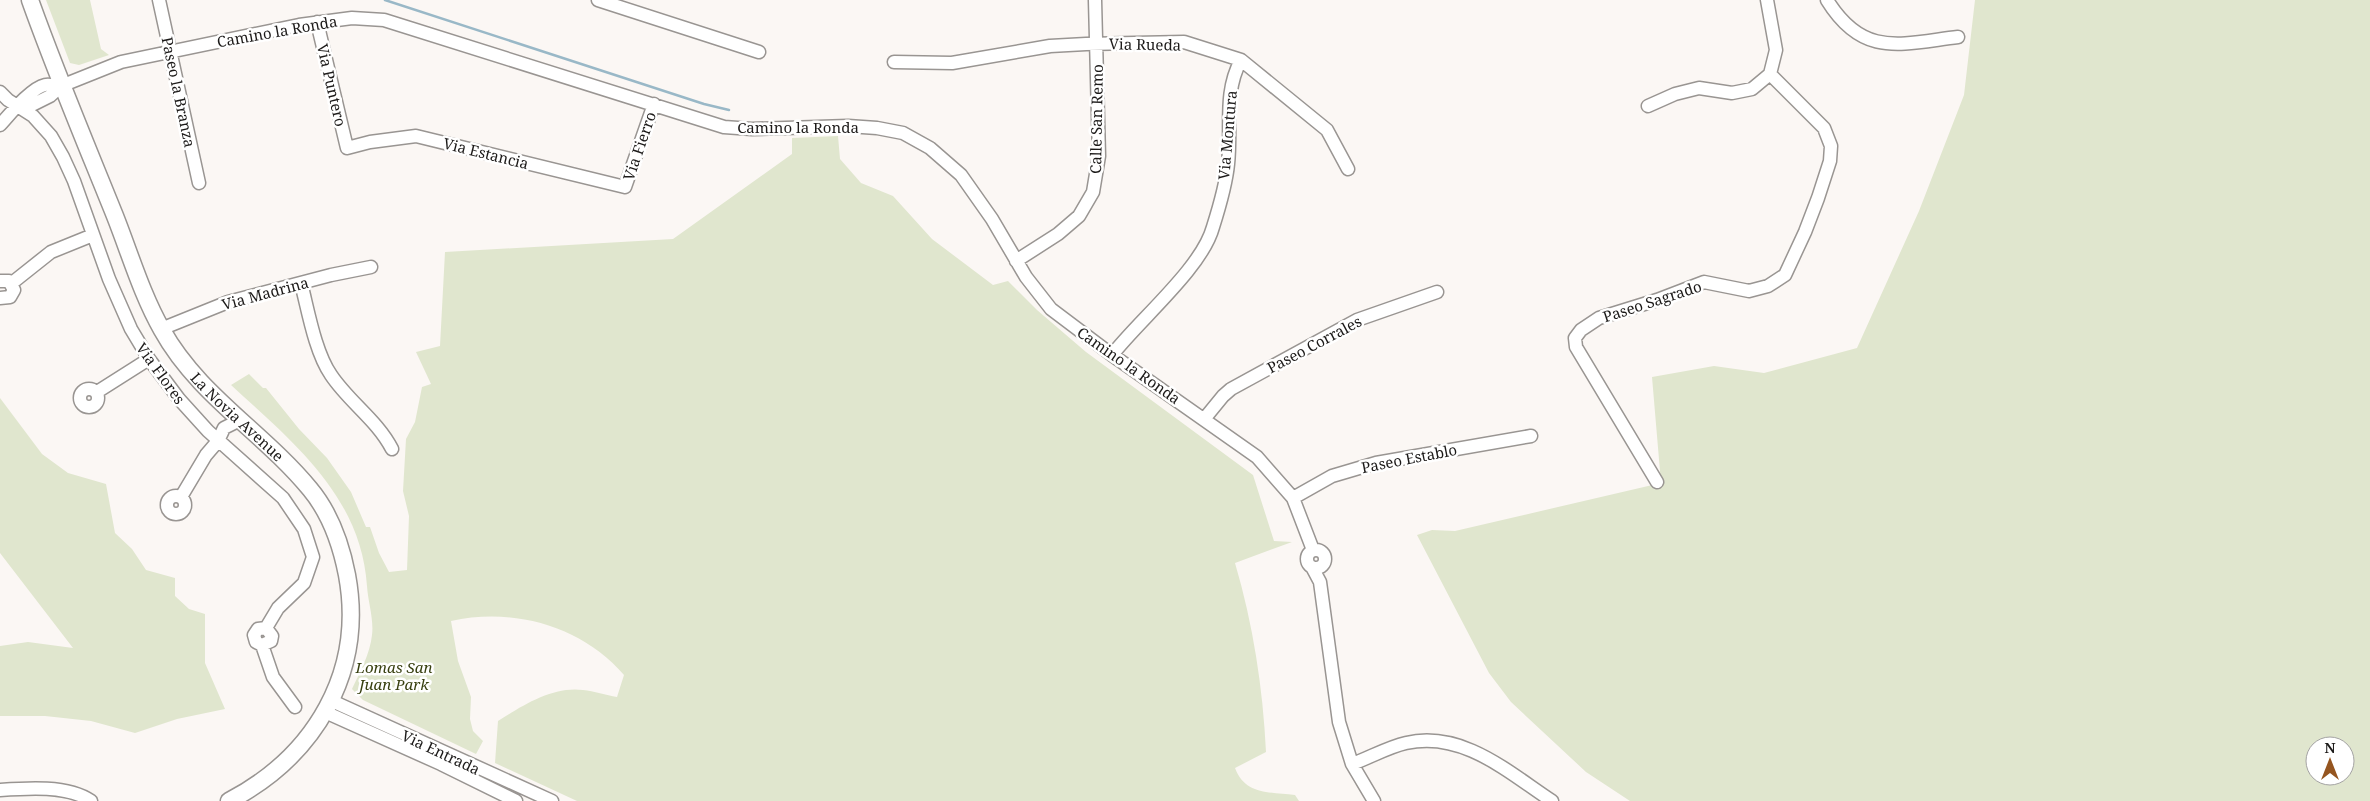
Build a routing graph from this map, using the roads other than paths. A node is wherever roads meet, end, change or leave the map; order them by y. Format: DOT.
graph roads {
  1 [pos="30,0"];
  2 [pos="159,0"];
  3 [pos="598,0"];
  4 [pos="1095,0"];
  5 [pos="1767,0"];
  6 [pos="1827,0"];
  7 [pos="317,22"];
  8 [pos="1958,37"];
  9 [pos="1096,44"];
  10 [pos="171,52"];
  11 [pos="759,52"];
  12 [pos="1241,60"];
  13 [pos="894,62"];
  14 [pos="1770,74"];
  15 [pos="61,86"];
  16 [pos="0,92"];
  17 [pos="654,104"];
  18 [pos="20,106"];
  19 [pos="1648,106"];
  20 [pos="0,125"];
  21 [pos="347,148"];
  22 [pos="1348,169"];
  23 [pos="199,183"];
  24 [pos="625,187"];
  25 [pos="93,235"];
  26 [pos="1016,261"];
  27 [pos="371,267"];
  28 [pos="6,282"];
  29 [pos="301,283"];
  30 [pos="1437,292"];
  31 [pos="0,298"];
  32 [pos="161,329"];
  33 [pos="1112,355"];
  34 [pos="149,359"];
  35 [pos="96,392"];
  36 [pos="1204,418"];
  37 [pos="240,420"];
  38 [pos="1531,436"];
  39 [pos="218,441"];
  40 [pos="392,449"];
  41 [pos="1658,482"];
  42 [pos="181,497"];
  43 [pos="1293,498"];
  44 [pos="295,707"];
  45 [pos="329,707"];
  46 [pos="1352,764"];
  47 [pos="478,776"];
  48 [pos="0,790"];
  49 [pos="91,801"];
  50 [pos="229,801"];
  51 [pos="516,801"];
  52 [pos="552,801"];
  53 [pos="1374,801"];
  54 [pos="1552,801"];
  1 -- 15 [label="main road, La Novia Avenue"];
  2 -- 10 [label="street, Paseo la Branza"];
  3 -- 11 [label="street"];
  4 -- 9 [label="street, Calle San Remo"];
  5 -- 14 [label="street"];
  6 -- 8 [label="street"];
  7 -- 10 [label="street, Camino la Ronda"];
  7 -- 17 [label="street, Camino la Ronda"];
  7 -- 21 [label="street, Via Puntero"];
  9 -- 12 [label="street, Via Rueda"];
  9 -- 13 [label="street, Via Rueda"];
  9 -- 26 [label="street, Calle San Remo"];
  10 -- 15 [label="street, Camino la Ronda"];
  10 -- 23 [label="street, Paseo la Branza"];
  12 -- 22 [label="street, Via Rueda"];
  12 -- 33 [label="street, Via Montura"];
  14 -- 19 [label="street"];
  14 -- 41 [label="street, Paseo Sagrado"];
  15 -- 18 [label="street, Camino la Ronda"];
  15 -- 32 [label="main road, La Novia Avenue"];
  16 -- 18 [label="street, Via Flores"];
  17 -- 24 [label="street, Via Fierro"];
  17 -- 26 [label="street, Camino la Ronda"];
  18 -- 20 [label="street, Camino la Ronda"];
  18 -- 25 [label="street, Via Flores"];
  21 -- 24 [label="street, Via Estancia"];
  25 -- 28 [label="street"];
  25 -- 34 [label="street, Via Flores"];
  26 -- 33 [label="street, Camino la Ronda"];
  27 -- 29 [label="street, Via Madrina"];
  28 -- 31 [label="street"];
  29 -- 32 [label="street, Via Madrina"];
  29 -- 40 [label="street"];
  30 -- 36 [label="street, Paseo Corrales"];
  32 -- 37 [label="main road, La Novia Avenue"];
  33 -- 36 [label="street, Camino la Ronda"];
  34 -- 35 [label="street"];
  34 -- 39 [label="street, Via Flores"];
  36 -- 43 [label="street, Camino la Ronda"];
  37 -- 39 [label="street"];
  37 -- 45 [label="main road, La Novia Avenue"];
  38 -- 43 [label="street, Paseo Establo"];
  39 -- 42 [label="street"];
  39 -- 44 [label="street, Via Flores"];
  43 -- 46 [label="street, Camino la Ronda"];
  45 -- 47 [label="street, Via Entrada"];
  45 -- 50 [label="main road, La Novia Avenue"];
  46 -- 53 [label="street, Camino la Ronda"];
  46 -- 54 [label="street"];
  47 -- 51 [label="street, Via Entrada"];
  47 -- 52 [label="street, Via Entrada"];
  48 -- 49 [label="street"];
}
